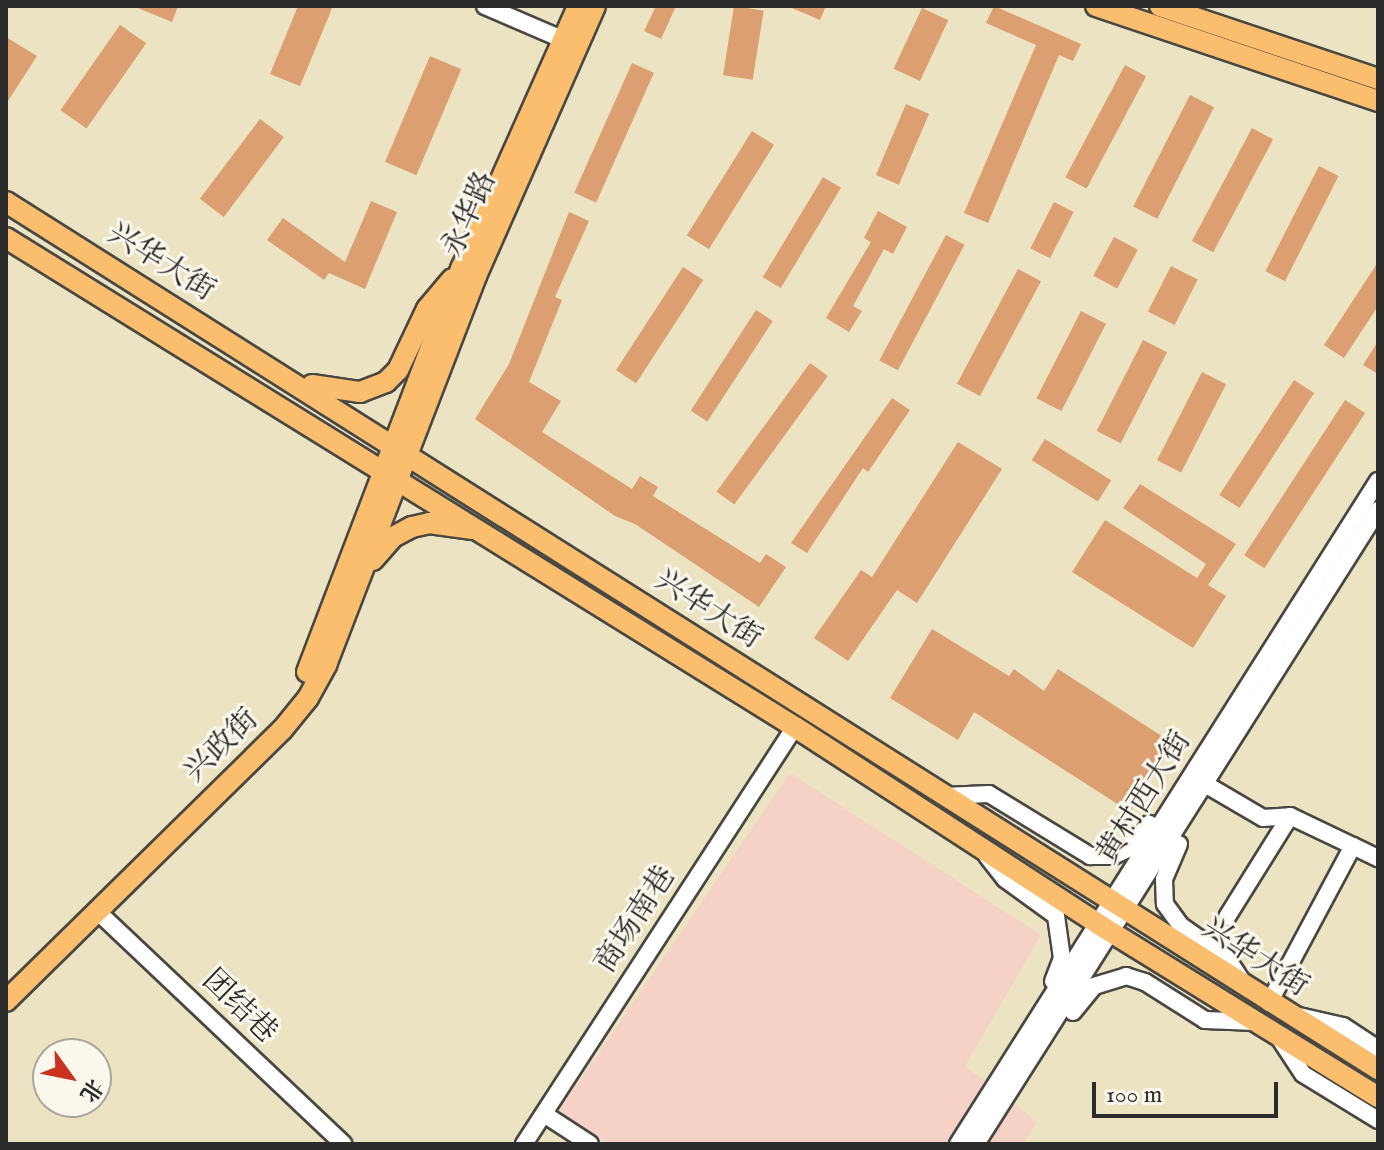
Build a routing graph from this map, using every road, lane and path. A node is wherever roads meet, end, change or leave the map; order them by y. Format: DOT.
graph roads {
  1 [pos="485,6"];
  2 [pos="578,6"];
  3 [pos="595,6"];
  4 [pos="1096,6"];
  5 [pos="1160,6"];
  6 [pos="564,40"];
  7 [pos="1378,79"];
  8 [pos="1378,101"];
  9 [pos="6,202"];
  10 [pos="6,238"];
  11 [pos="462,267"];
  12 [pos="279,371"];
  13 [pos="400,447"];
  14 [pos="391,474"];
  15 [pos="1378,481"];
  16 [pos="1378,510"];
  17 [pos="482,531"];
  18 [pos="356,587"];
  19 [pos="795,727"];
  20 [pos="1205,784"];
  21 [pos="1186,785"];
  22 [pos="942,796"];
  23 [pos="1193,804"];
  24 [pos="1290,816"];
  25 [pos="979,845"];
  26 [pos="1353,846"];
  27 [pos="1378,858"];
  28 [pos="1120,904"];
  29 [pos="97,911"];
  30 [pos="1227,917"];
  31 [pos="1105,928"];
  32 [pos="6,990"];
  33 [pos="1248,991"];
  34 [pos="6,1001"];
  35 [pos="1277,1008"];
  36 [pos="1266,1026"];
  37 [pos="1032,1028"];
  38 [pos="1378,1049"];
  39 [pos="1026,1067"];
  40 [pos="1378,1069"];
  41 [pos="1378,1097"];
  42 [pos="544,1114"];
  43 [pos="1378,1120"];
  44 [pos="343,1144"];
  45 [pos="524,1144"];
  46 [pos="590,1144"];
  47 [pos="958,1144"];
  48 [pos="976,1144"];
  1 -- 6 [label="street"];
  2 -- 6 [label="main road, 永华路"];
  3 -- 13 [label="main road, 永华路"];
  4 -- 8 [label="main road"];
  5 -- 7 [label="main road"];
  6 -- 11 [label="main road, 永华路"];
  9 -- 12 [label="main road, 兴华大街"];
  10 -- 14 [label="main road, 兴华大街"];
  11 -- 12 [label="main road"];
  11 -- 13 [label="main road, 永华路"];
  12 -- 13 [label="main road, 兴华大街"];
  13 -- 14 [label="main road"];
  13 -- 22 [label="main road, 兴华大街"];
  14 -- 17 [label="main road, 兴华大街"];
  14 -- 18 [label="main road, 兴政街"];
  14 -- 32 [label="main road, 兴政街"];
  15 -- 21 [label="street, 黄村西大街"];
  16 -- 20 [label="street, 黄村西大街"];
  17 -- 18 [label="main road"];
  17 -- 19 [label="main road, 兴华大街"];
  18 -- 29 [label="main road, 兴政街"];
  19 -- 25 [label="main road, 兴华大街"];
  19 -- 42 [label="street, 商场南巷"];
  20 -- 23 [label="street, 黄村西大街"];
  20 -- 24 [label="street"];
  21 -- 22 [label="street"];
  21 -- 28 [label="street, 黄村西大街"];
  22 -- 28 [label="main road, 兴华大街"];
  23 -- 28 [label="street, 黄村西大街"];
  23 -- 33 [label="street"];
  24 -- 26 [label="street"];
  24 -- 30 [label="street"];
  25 -- 31 [label="main road, 兴华大街"];
  25 -- 37 [label="street"];
  26 -- 27 [label="street"];
  26 -- 35 [label="street"];
  28 -- 31 [label="street, 黄村西大街"];
  28 -- 33 [label="main road, 兴华大街"];
  29 -- 34 [label="main road, 兴政街"];
  29 -- 44 [label="street, 团结巷"];
  31 -- 36 [label="main road, 兴华大街"];
  31 -- 37 [label="street, 黄村西大街"];
  31 -- 39 [label="street, 黄村西大街"];
  33 -- 35 [label="main road, 兴华大街"];
  35 -- 38 [label="street"];
  35 -- 40 [label="main road, 兴华大街"];
  36 -- 39 [label="street"];
  36 -- 41 [label="main road, 兴华大街"];
  36 -- 43 [label="street"];
  37 -- 47 [label="street, 黄村西大街"];
  39 -- 48 [label="street, 黄村西大街"];
  42 -- 45 [label="street, 商场南巷"];
  42 -- 46 [label="street"];
}
